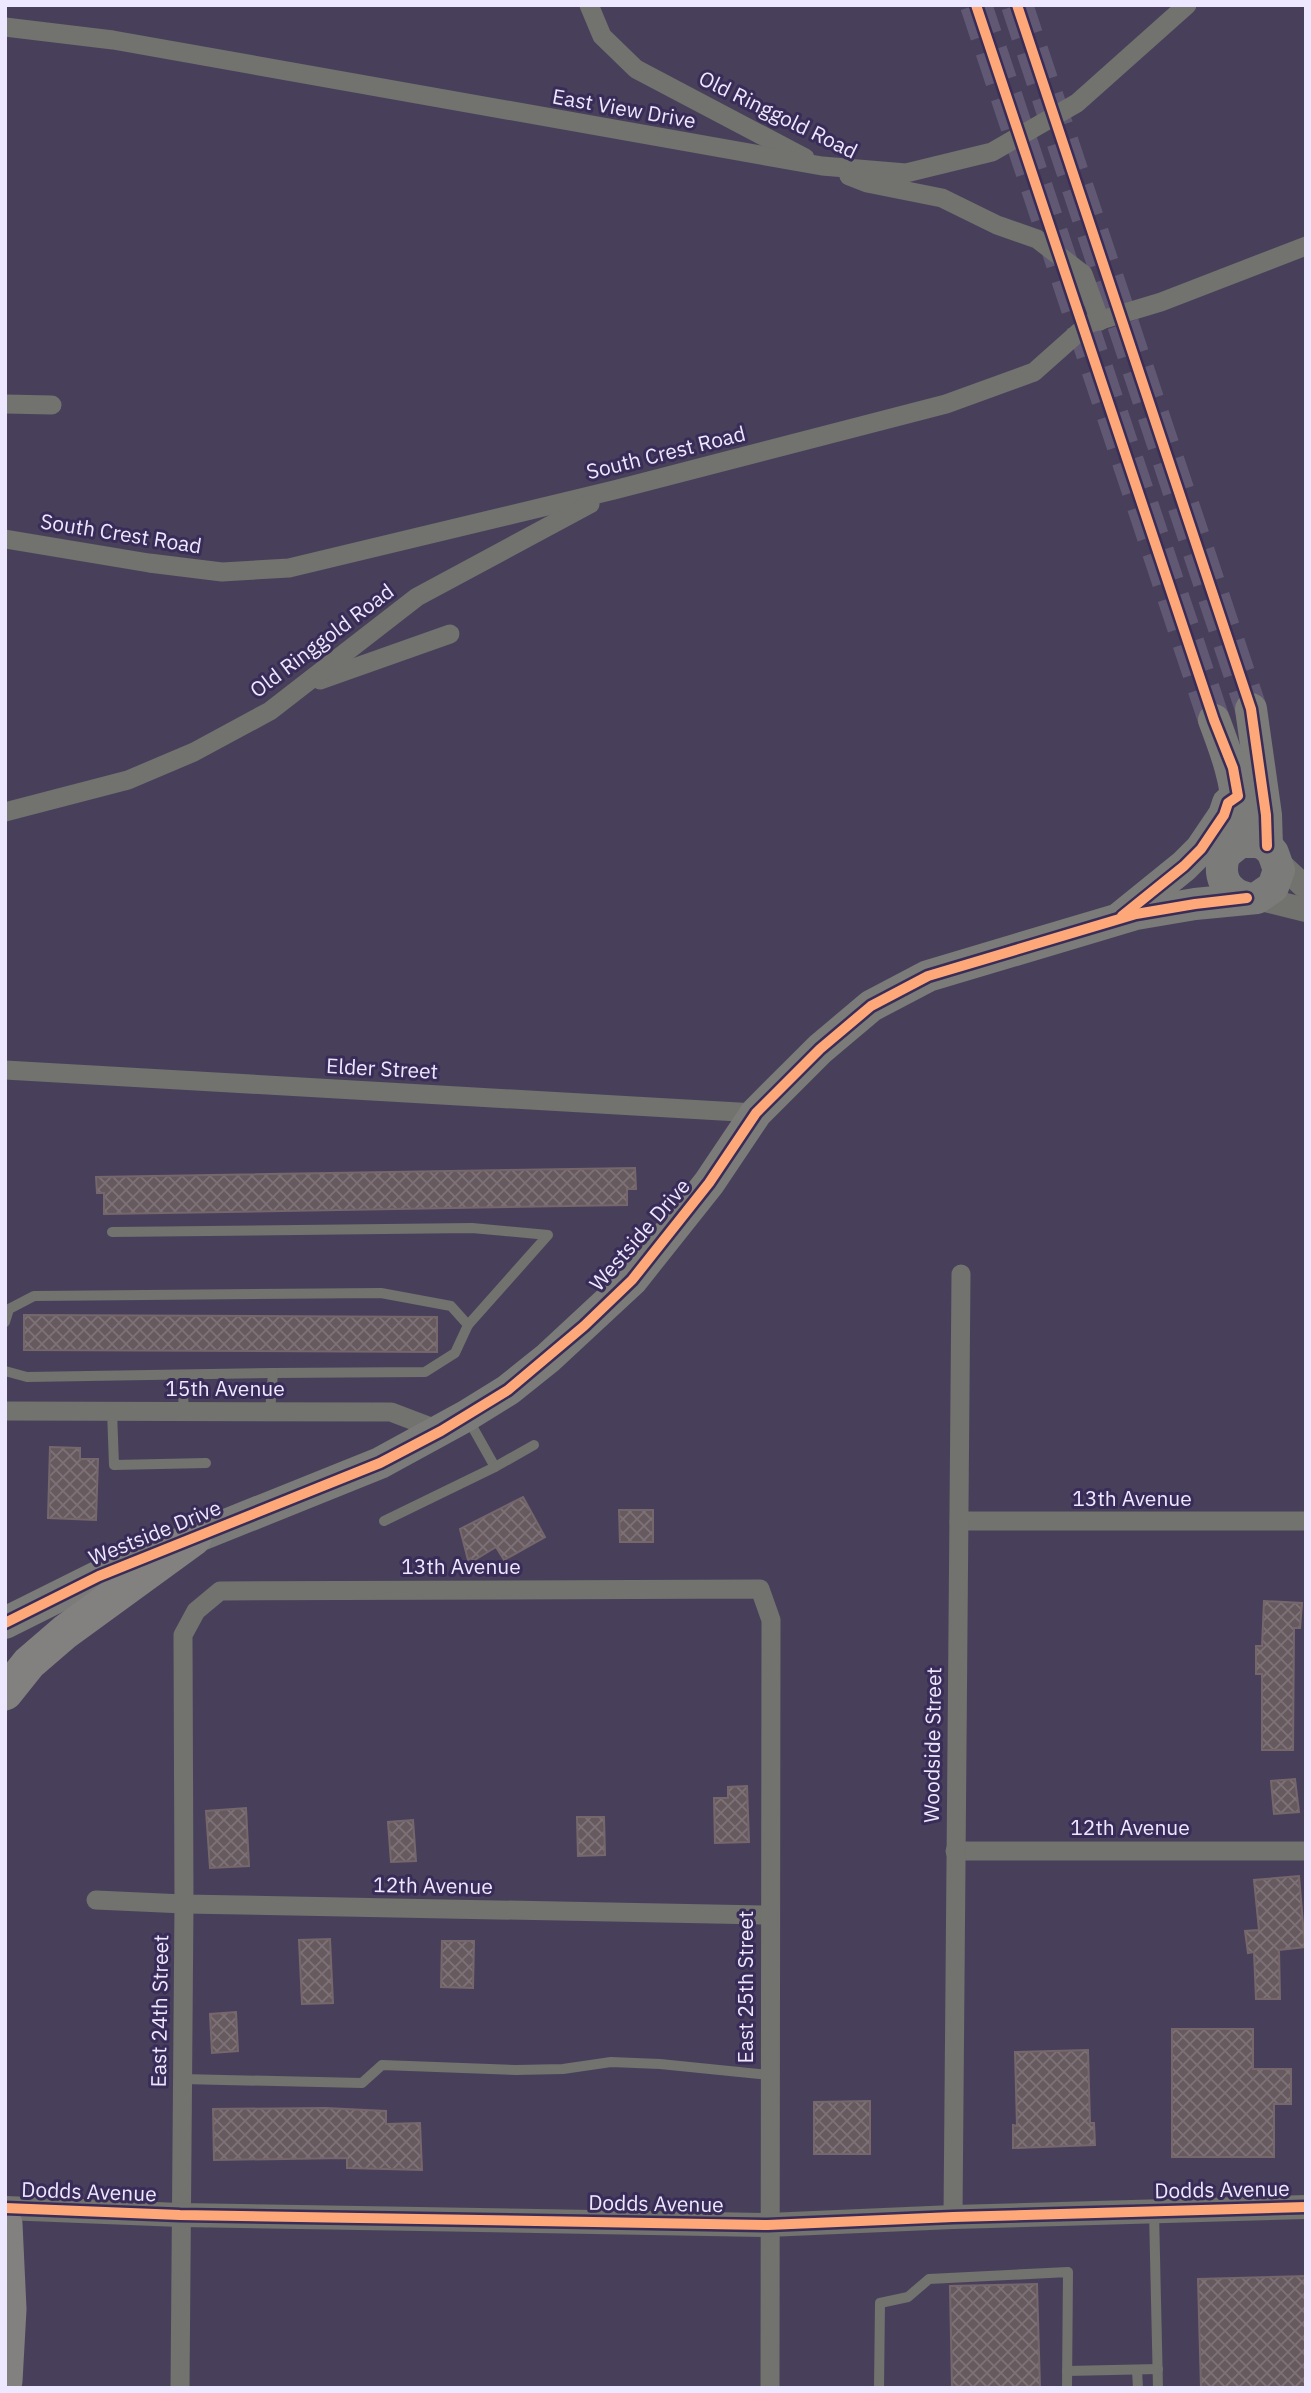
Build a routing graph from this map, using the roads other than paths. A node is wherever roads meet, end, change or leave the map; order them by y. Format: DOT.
graph roads {
  1 [pos="589,5"];
  2 [pos="1187,5"];
  3 [pos="5,27"];
  4 [pos="822,166"];
  5 [pos="1306,246"];
  6 [pos="1100,321"];
  7 [pos="5,404"];
  8 [pos="52,405"];
  9 [pos="614,491"];
  10 [pos="5,539"];
  11 [pos="450,634"];
  12 [pos="306,685"];
  13 [pos="1251,709"];
  14 [pos="1214,720"];
  15 [pos="1238,796"];
  16 [pos="5,812"];
  17 [pos="1272,853"];
  18 [pos="1226,855"];
  19 [pos="1306,888"];
  20 [pos="1252,898"];
  21 [pos="1306,910"];
  22 [pos="1127,917"];
  23 [pos="5,1070"];
  24 [pos="756,1113"];
  25 [pos="112,1232"];
  26 [pos="961,1274"];
  27 [pos="5,1322"];
  28 [pos="468,1325"];
  29 [pos="5,1371"];
  30 [pos="273,1373"];
  31 [pos="182,1376"];
  32 [pos="5,1411"];
  33 [pos="112,1411"];
  34 [pos="184,1412"];
  35 [pos="270,1412"];
  36 [pos="454,1424"];
  37 [pos="534,1445"];
  38 [pos="206,1463"];
  39 [pos="495,1467"];
  40 [pos="384,1521"];
  41 [pos="959,1521"];
  42 [pos="1306,1521"];
  43 [pos="194,1538"];
  44 [pos="760,1588"];
  45 [pos="5,1623"];
  46 [pos="183,1635"];
  47 [pos="5,1693"];
  48 [pos="955,1851"];
  49 [pos="1306,1852"];
  50 [pos="96,1900"];
  51 [pos="184,1904"];
  52 [pos="769,1915"];
  53 [pos="769,2075"];
  54 [pos="182,2080"];
  55 [pos="1306,2207"];
  56 [pos="5,2208"];
  57 [pos="1154,2211"];
  58 [pos="180,2215"];
  59 [pos="953,2217"];
  60 [pos="5,2224"];
  61 [pos="768,2225"];
  62 [pos="1158,2369"];
  63 [pos="1137,2370"];
  64 [pos="1067,2371"];
  65 [pos="5,2381"];
  66 [pos="180,2388"];
  67 [pos="770,2388"];
  68 [pos="879,2388"];
  69 [pos="1067,2388"];
  70 [pos="1138,2388"];
  71 [pos="1158,2388"];
  1 -- 4 [label="street, Old Ringgold Road"];
  2 -- 4 [label="street, East View Drive"];
  3 -- 4 [label="street, East View Drive"];
  4 -- 6 [label="street, Old Ringgold Road"];
  5 -- 6 [label="street, South Crest Road"];
  6 -- 9 [label="street, South Crest Road"];
  7 -- 8 [label="street"];
  9 -- 10 [label="street, South Crest Road"];
  9 -- 12 [label="street, Old Ringgold Road"];
  11 -- 12 [label="street"];
  12 -- 16 [label="street, Old Ringgold Road"];
  13 -- 17 [label="main road"];
  14 -- 15 [label="main road"];
  15 -- 18 [label="main road"];
  15 -- 22 [label="main road"];
  17 -- 18 [label="main road"];
  17 -- 19 [label="street"];
  17 -- 20 [label="main road"];
  18 -- 20 [label="main road"];
  18 -- 22 [label="main road, Westside Drive"];
  20 -- 21 [label="street"];
  20 -- 22 [label="main road, Westside Drive"];
  22 -- 24 [label="main road, Westside Drive"];
  23 -- 24 [label="street, Elder Street"];
  24 -- 36 [label="main road, Westside Drive"];
  25 -- 28 [label="lane"];
  26 -- 41 [label="street, Woodside Street"];
  27 -- 28 [label="lane"];
  28 -- 30 [label="lane"];
  29 -- 31 [label="lane"];
  30 -- 31 [label="lane"];
  30 -- 35 [label="lane"];
  31 -- 34 [label="lane"];
  32 -- 33 [label="street, 15th Avenue"];
  33 -- 34 [label="street, 15th Avenue"];
  33 -- 38 [label="lane"];
  34 -- 35 [label="street, 15th Avenue"];
  35 -- 36 [label="street, 15th Avenue"];
  36 -- 39 [label="lane"];
  36 -- 43 [label="main road, Westside Drive"];
  37 -- 39 [label="lane"];
  39 -- 40 [label="lane"];
  41 -- 42 [label="street, 13th Avenue"];
  41 -- 48 [label="street, Woodside Street"];
  43 -- 45 [label="main road, Westside Drive"];
  43 -- 47 [label="highway"];
  44 -- 46 [label="street, 13th Avenue"];
  44 -- 52 [label="street, East 25th Street"];
  46 -- 51 [label="street, East 24th Street"];
  48 -- 49 [label="street, 12th Avenue"];
  48 -- 59 [label="street, Woodside Street"];
  50 -- 51 [label="street, 12th Avenue"];
  51 -- 52 [label="street, 12th Avenue"];
  51 -- 54 [label="street, East 24th Street"];
  52 -- 53 [label="street, East 25th Street"];
  53 -- 54 [label="lane"];
  53 -- 61 [label="street, East 25th Street"];
  54 -- 58 [label="street, East 24th Street"];
  55 -- 57 [label="street, Dodds Avenue"];
  56 -- 58 [label="street, Dodds Avenue"];
  57 -- 59 [label="street, Dodds Avenue"];
  57 -- 62 [label="lane"];
  58 -- 61 [label="street, Dodds Avenue"];
  58 -- 66 [label="street, East 24th Street"];
  59 -- 61 [label="street, Dodds Avenue"];
  60 -- 65 [label="highway"];
  61 -- 67 [label="street, East 25th Street"];
  62 -- 63 [label="lane"];
  62 -- 71 [label="lane"];
  63 -- 64 [label="lane"];
  63 -- 70 [label="lane"];
  64 -- 68 [label="lane"];
  64 -- 69 [label="lane"];
}
